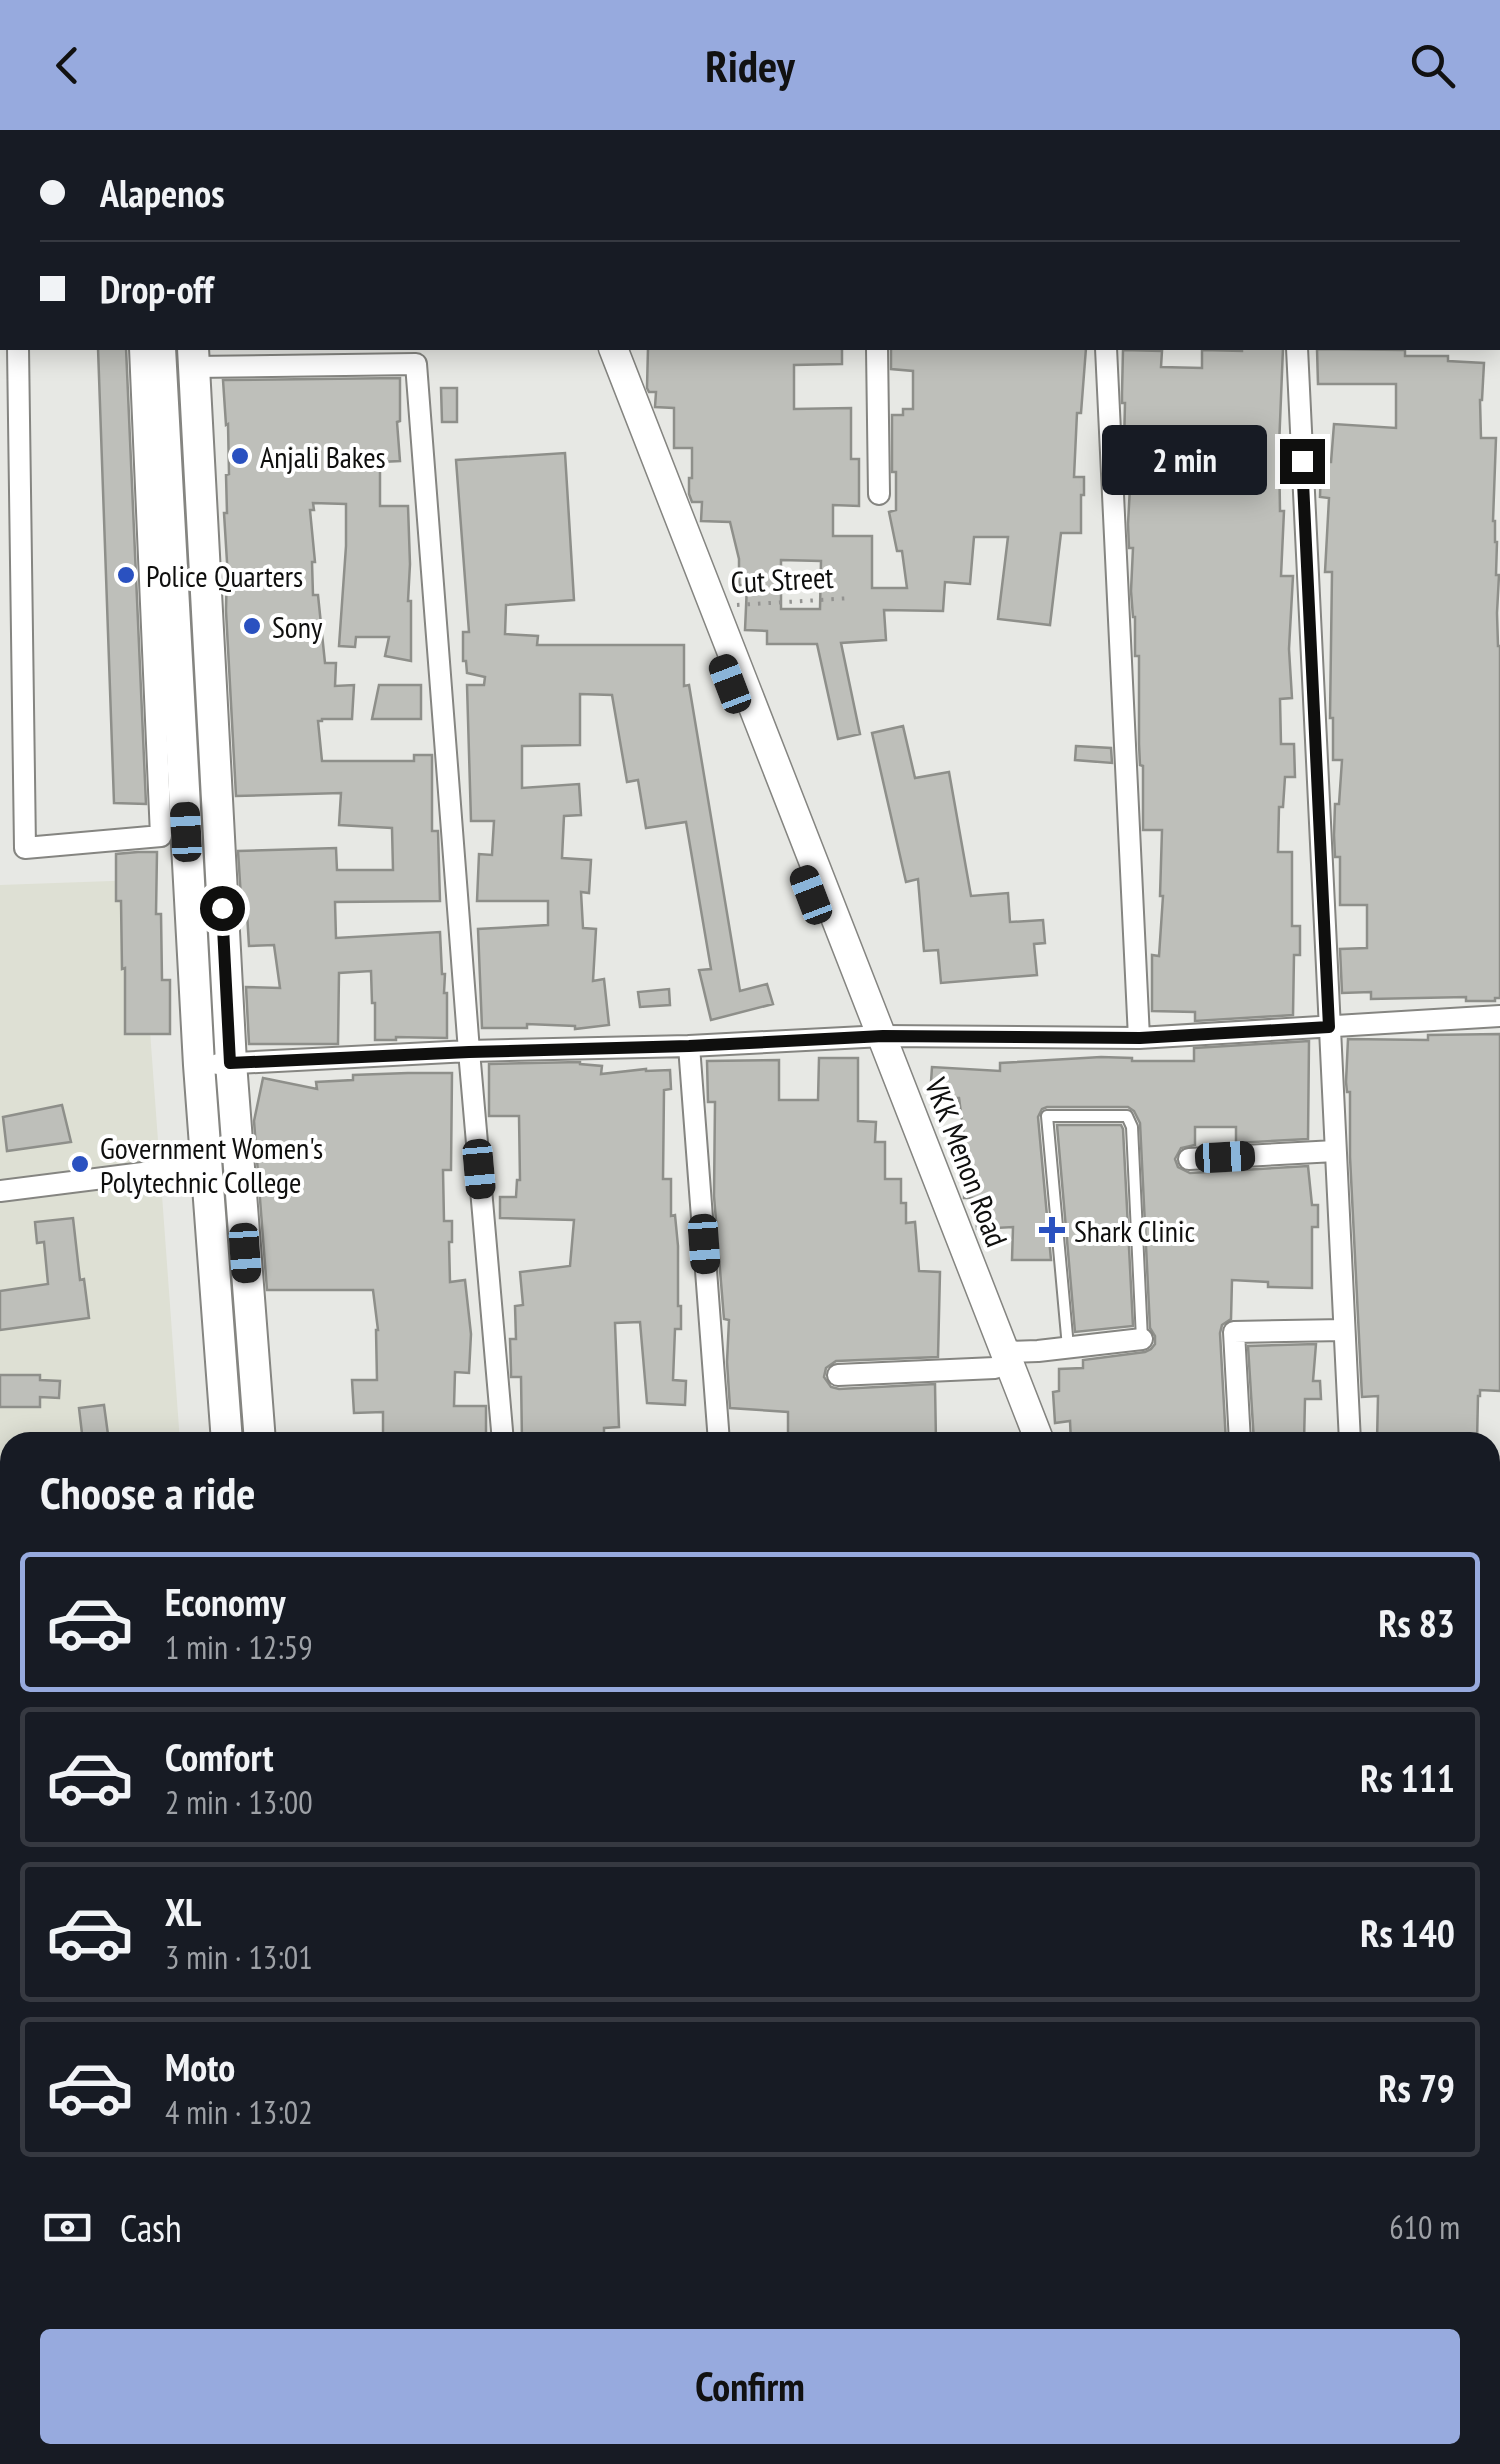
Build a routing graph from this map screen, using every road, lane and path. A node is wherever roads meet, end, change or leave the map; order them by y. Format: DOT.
graph roads {
  1 [pos="18,350"];
  2 [pos="140,350"];
  3 [pos="160,350"];
  4 [pos="597,350"];
  5 [pos="614,350"];
  6 [pos="877,350"];
  7 [pos="1106,350"];
  8 [pos="1297,350"];
  9 [pos="415,356"];
  10 [pos="193,358"];
  11 [pos="879,494"];
  12 [pos="852,598"];
  13 [pos="714,606"];
  14 [pos="1500,1016"];
  15 [pos="1329,1027"];
  16 [pos="874,1036"];
  17 [pos="1140,1038"];
  18 [pos="689,1046"];
  19 [pos="469,1052"];
  20 [pos="230,1063"];
  21 [pos="198,1065"];
  22 [pos="1335,1151"];
  23 [pos="1188,1158"];
  24 [pos="206,1166"];
  25 [pos="0,1191"];
  26 [pos="1344,1330"];
  27 [pos="1142,1339"];
  28 [pos="1068,1348"];
  29 [pos="1000,1360"];
  30 [pos="838,1374"];
  31 [pos="226,1432"];
  32 [pos="259,1432"];
  33 [pos="501,1432"];
  34 [pos="718,1432"];
  35 [pos="1019,1432"];
  36 [pos="1035,1432"];
  37 [pos="1239,1432"];
  38 [pos="1349,1432"];
  1 -- 2 [label="street"];
  3 -- 21 [label="main road"];
  4 -- 16 [label="street, VKK Menon Road"];
  5 -- 13 [label="street, VKK Menon Road"];
  6 -- 11 [label="street"];
  7 -- 17 [label="street"];
  8 -- 15 [label="street"];
  9 -- 10 [label="street"];
  9 -- 19 [label="street"];
  10 -- 20 [label="main road"];
  12 -- 13 [label="path, Cut Street"];
  13 -- 16 [label="street, VKK Menon Road"];
  14 -- 15 [label="street"];
  15 -- 17 [label="street"];
  15 -- 22 [label="street"];
  16 -- 17 [label="street"];
  16 -- 18 [label="street"];
  16 -- 29 [label="street, VKK Menon Road"];
  18 -- 19 [label="street"];
  18 -- 34 [label="street"];
  19 -- 20 [label="street"];
  19 -- 33 [label="street"];
  20 -- 21 [label="street"];
  20 -- 32 [label="main road"];
  21 -- 24 [label="main road"];
  22 -- 23 [label="street"];
  22 -- 26 [label="street"];
  24 -- 25 [label="street"];
  24 -- 31 [label="main road"];
  26 -- 37 [label="street"];
  26 -- 38 [label="street"];
  27 -- 28 [label="street"];
  27 -- 28 [label="lane"];
  28 -- 29 [label="street"];
  29 -- 30 [label="street"];
  29 -- 35 [label="street, VKK Menon Road"];
  29 -- 36 [label="street, VKK Menon Road"];
}
